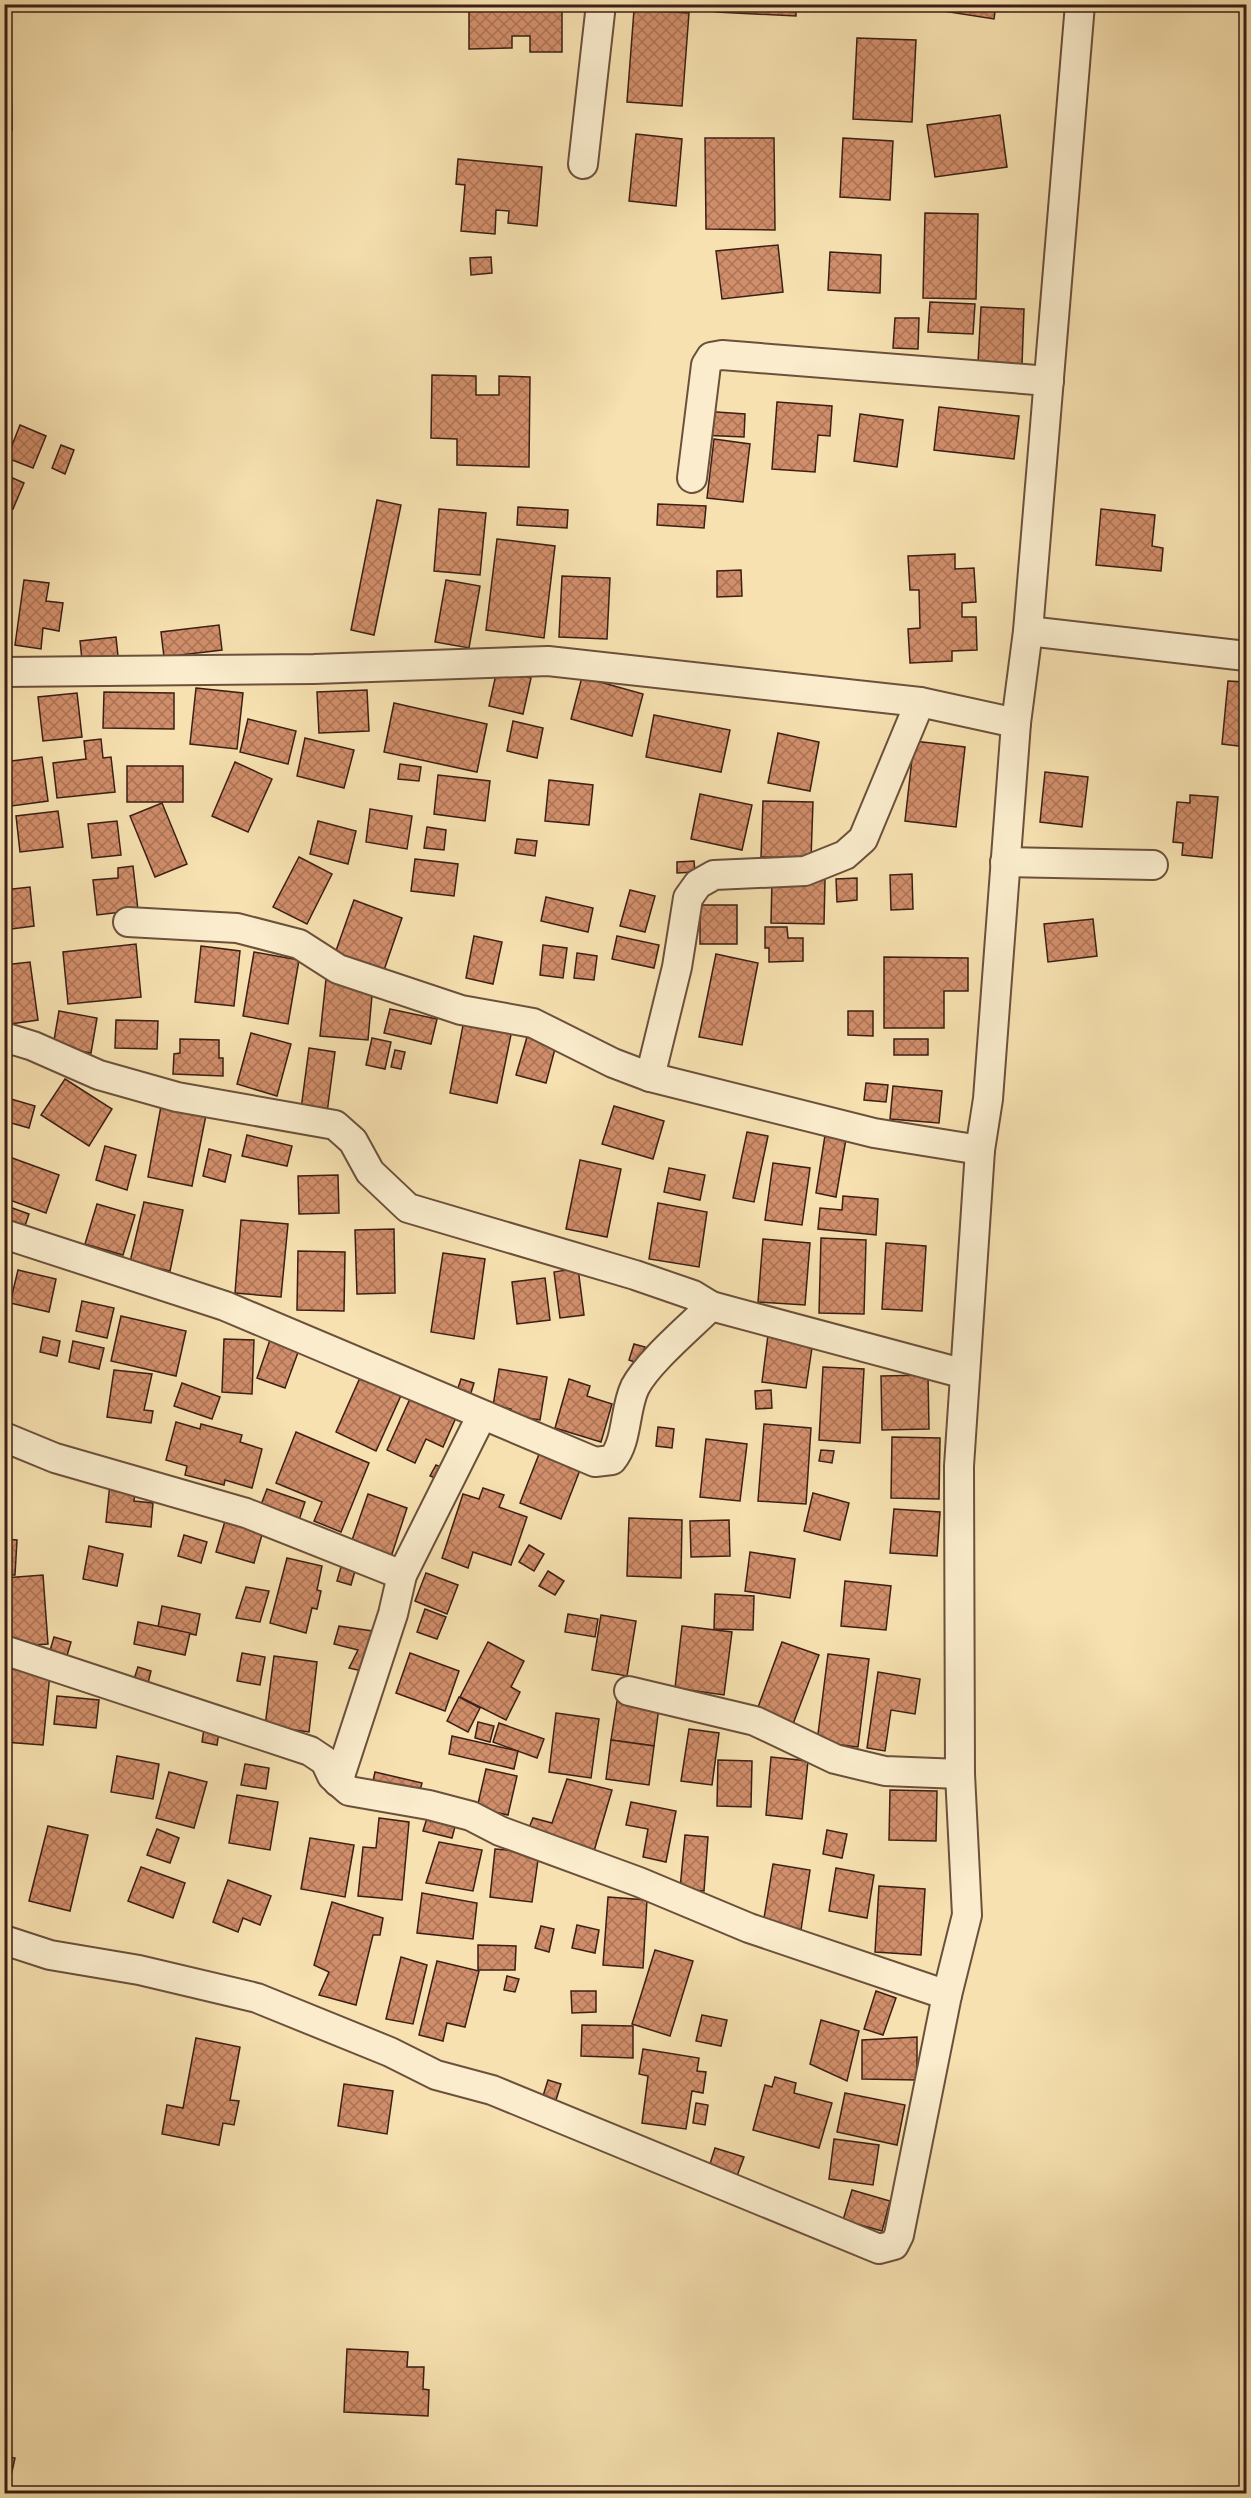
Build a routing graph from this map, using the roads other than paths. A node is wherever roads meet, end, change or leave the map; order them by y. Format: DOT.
graph roads {
  1 [pos="601,4"];
  2 [pos="1080,4"];
  3 [pos="583,164"];
  4 [pos="1049,381"];
  5 [pos="692,478"];
  6 [pos="1028,630"];
  7 [pos="1246,656"];
  8 [pos="4,672"];
  9 [pos="920,702"];
  10 [pos="1016,723"];
  11 [pos="1005,862"];
  12 [pos="1153,865"];
  13 [pos="128,922"];
  14 [pos="4,1037"];
  15 [pos="650,1077"];
  16 [pos="980,1150"];
  17 [pos="4,1233"];
  18 [pos="711,1306"];
  19 [pos="965,1374"];
  20 [pos="482,1415"];
  21 [pos="4,1437"];
  22 [pos="402,1575"];
  23 [pos="4,1650"];
  24 [pos="628,1691"];
  25 [pos="960,1774"];
  26 [pos="338,1782"];
  27 [pos="4,1940"];
  28 [pos="947,1995"];
  1 -- 3 [label="street"];
  2 -- 4 [label="street"];
  4 -- 5 [label="street"];
  4 -- 6 [label="street"];
  6 -- 7 [label="street"];
  6 -- 10 [label="street"];
  8 -- 9 [label="street"];
  9 -- 10 [label="street"];
  9 -- 15 [label="street"];
  10 -- 11 [label="street"];
  11 -- 12 [label="street"];
  11 -- 16 [label="street"];
  13 -- 15 [label="street"];
  14 -- 18 [label="street"];
  15 -- 16 [label="street"];
  16 -- 19 [label="street"];
  17 -- 20 [label="street"];
  18 -- 19 [label="street"];
  18 -- 20 [label="street"];
  19 -- 25 [label="street"];
  20 -- 22 [label="street"];
  21 -- 22 [label="street"];
  22 -- 26 [label="street"];
  23 -- 26 [label="street"];
  24 -- 25 [label="street"];
  25 -- 28 [label="street"];
  26 -- 28 [label="street"];
  27 -- 28 [label="street"];
}
